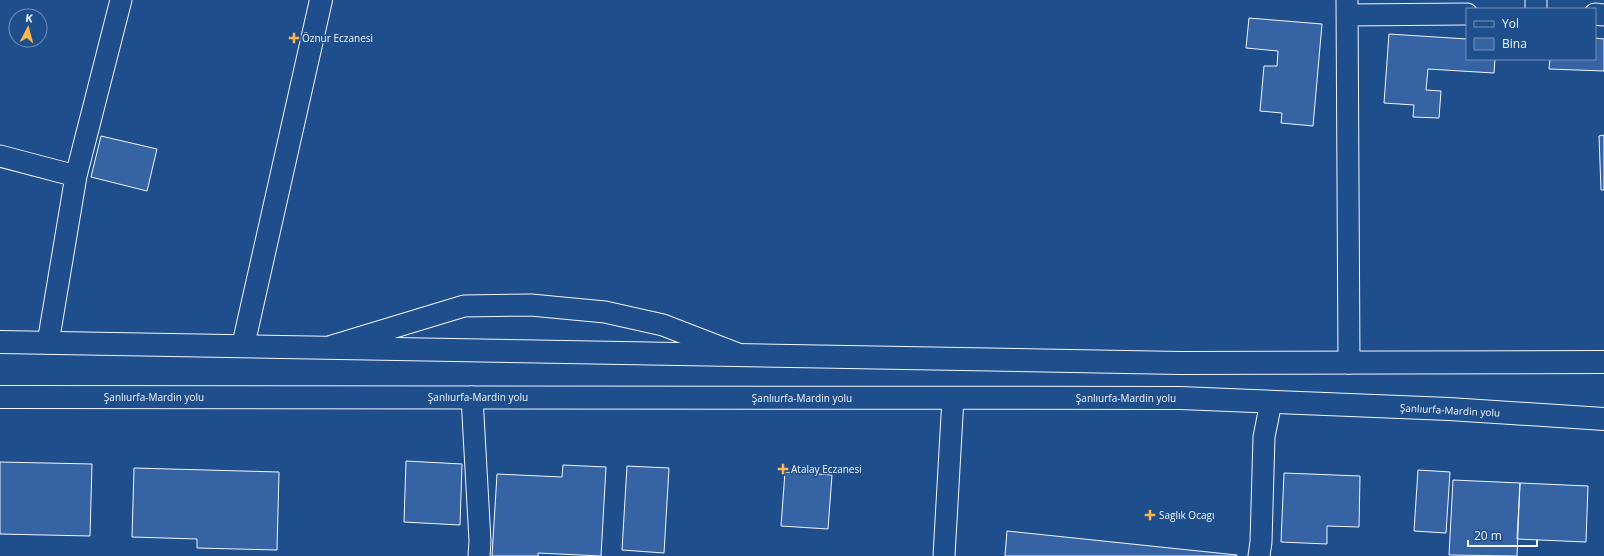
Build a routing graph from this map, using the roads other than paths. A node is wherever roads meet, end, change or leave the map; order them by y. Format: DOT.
graph roads {
  1 [pos="121,0"];
  2 [pos="321,0"];
  3 [pos="1347,7"];
  4 [pos="1466,14"];
  5 [pos="0,156"];
  6 [pos="76,176"];
  7 [pos="0,342"];
  8 [pos="48,343"];
  9 [pos="243,346"];
  10 [pos="324,348"];
  11 [pos="742,356"];
  12 [pos="1349,362"];
  13 [pos="1604,362"];
  14 [pos="0,396"];
  15 [pos="472,397"];
  16 [pos="954,398"];
  17 [pos="1271,402"];
  18 [pos="1604,419"];
  19 [pos="479,556"];
  20 [pos="944,556"];
  21 [pos="1259,556"];
  1 -- 6 [label="street"];
  2 -- 9 [label="main road"];
  3 -- 4 [label="street"];
  3 -- 12 [label="street"];
  5 -- 6 [label="street"];
  6 -- 8 [label="street"];
  7 -- 8 [label="main road"];
  8 -- 9 [label="main road"];
  9 -- 10 [label="main road"];
  10 -- 11 [label="main road"];
  10 -- 11 [label="street"];
  11 -- 12 [label="main road"];
  12 -- 13 [label="main road"];
  14 -- 15 [label="main road, Şanlıurfa-Mardin yolu"];
  15 -- 16 [label="main road, Şanlıurfa-Mardin yolu"];
  15 -- 19 [label="street"];
  16 -- 17 [label="main road, Şanlıurfa-Mardin yolu"];
  16 -- 20 [label="street"];
  17 -- 18 [label="main road, Şanlıurfa-Mardin yolu"];
  17 -- 21 [label="street"];
}
